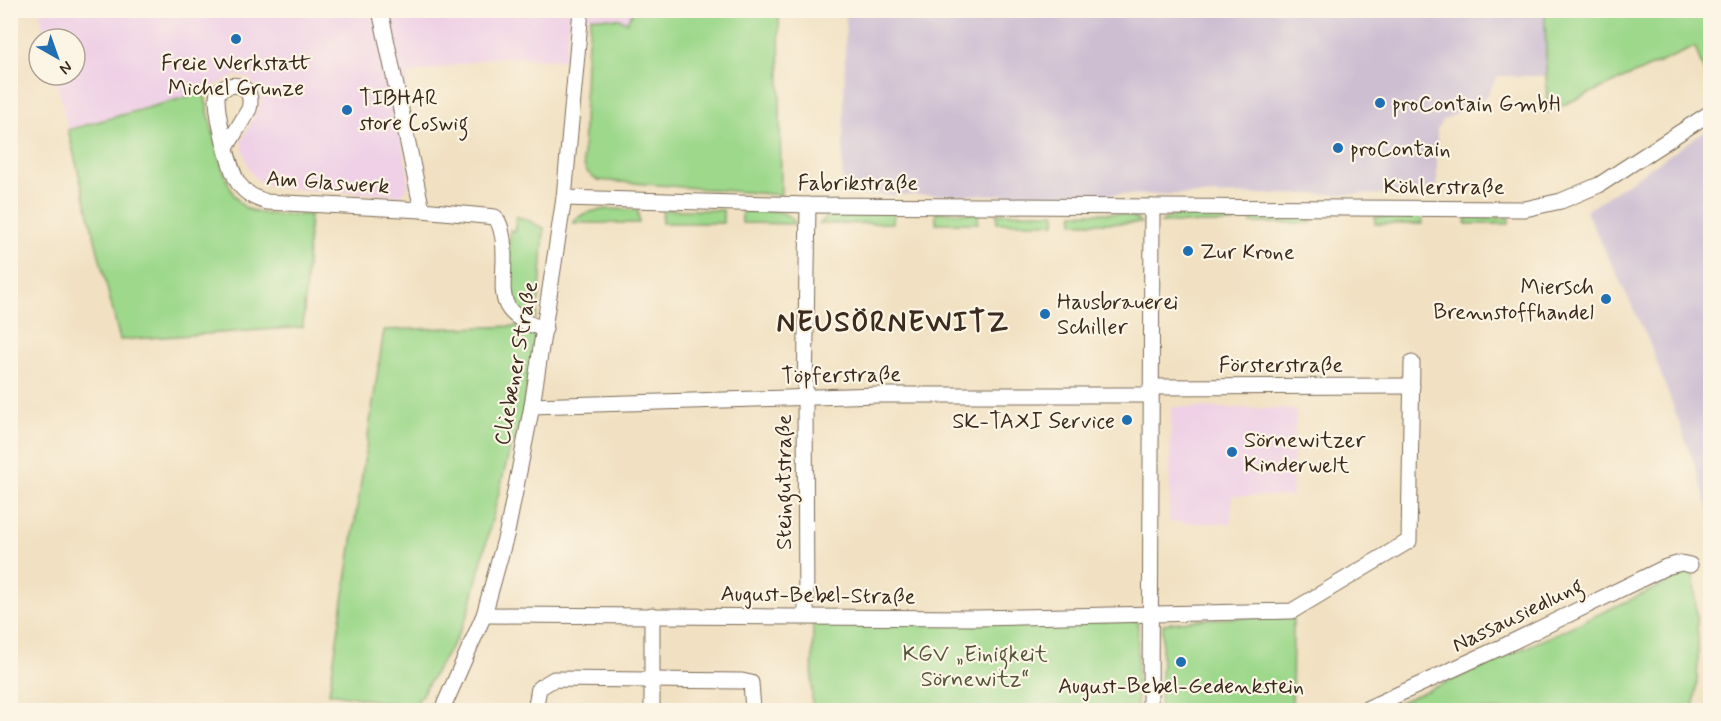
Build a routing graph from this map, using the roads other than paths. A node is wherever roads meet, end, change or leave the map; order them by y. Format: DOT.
graph roads {
  1 [pos="380,10"];
  2 [pos="581,10"];
  3 [pos="1710,113"];
  4 [pos="226,148"];
  5 [pos="564,198"];
  6 [pos="808,205"];
  7 [pos="1152,207"];
  8 [pos="422,210"];
  9 [pos="545,328"];
  10 [pos="1412,363"];
  11 [pos="1412,386"];
  12 [pos="1151,391"];
  13 [pos="805,397"];
  14 [pos="532,406"];
  15 [pos="1690,565"];
  16 [pos="484,615"];
  17 [pos="652,615"];
  18 [pos="1150,615"];
  19 [pos="806,616"];
  20 [pos="652,680"];
  21 [pos="652,710"];
  22 [pos="442,711"];
  23 [pos="535,711"];
  24 [pos="753,711"];
  25 [pos="1150,711"];
  26 [pos="1364,711"];
  1 -- 8 [label="street, Am Glaswerk"];
  2 -- 5 [label="street, Cliebener Straße"];
  3 -- 7 [label="street, Köhlerstraße"];
  4 -- 8 [label="street, Am Glaswerk"];
  5 -- 6 [label="street, Fabrikstraße"];
  5 -- 9 [label="street, Cliebener Straße"];
  6 -- 7 [label="street, Fabrikstraße"];
  6 -- 13 [label="street, Steingutstraße"];
  7 -- 12 [label="street"];
  8 -- 9 [label="street, Am Glaswerk"];
  9 -- 14 [label="street, Cliebener Straße"];
  10 -- 11 [label="street"];
  11 -- 12 [label="street, Försterstraße"];
  11 -- 18 [label="street"];
  12 -- 13 [label="street, Töpferstraße"];
  12 -- 18 [label="street"];
  13 -- 14 [label="street, Töpferstraße"];
  13 -- 19 [label="street, Steingutstraße"];
  14 -- 16 [label="street, Cliebener Straße"];
  15 -- 26 [label="street, Nassausiedlung"];
  16 -- 17 [label="street, August-Bebel-Straße"];
  16 -- 22 [label="street, Cliebener Straße"];
  17 -- 19 [label="street, August-Bebel-Straße"];
  17 -- 20 [label="street"];
  18 -- 19 [label="street, August-Bebel-Straße"];
  18 -- 25 [label="street"];
  20 -- 21 [label="street"];
  20 -- 23 [label="street"];
  20 -- 24 [label="street"];
}
